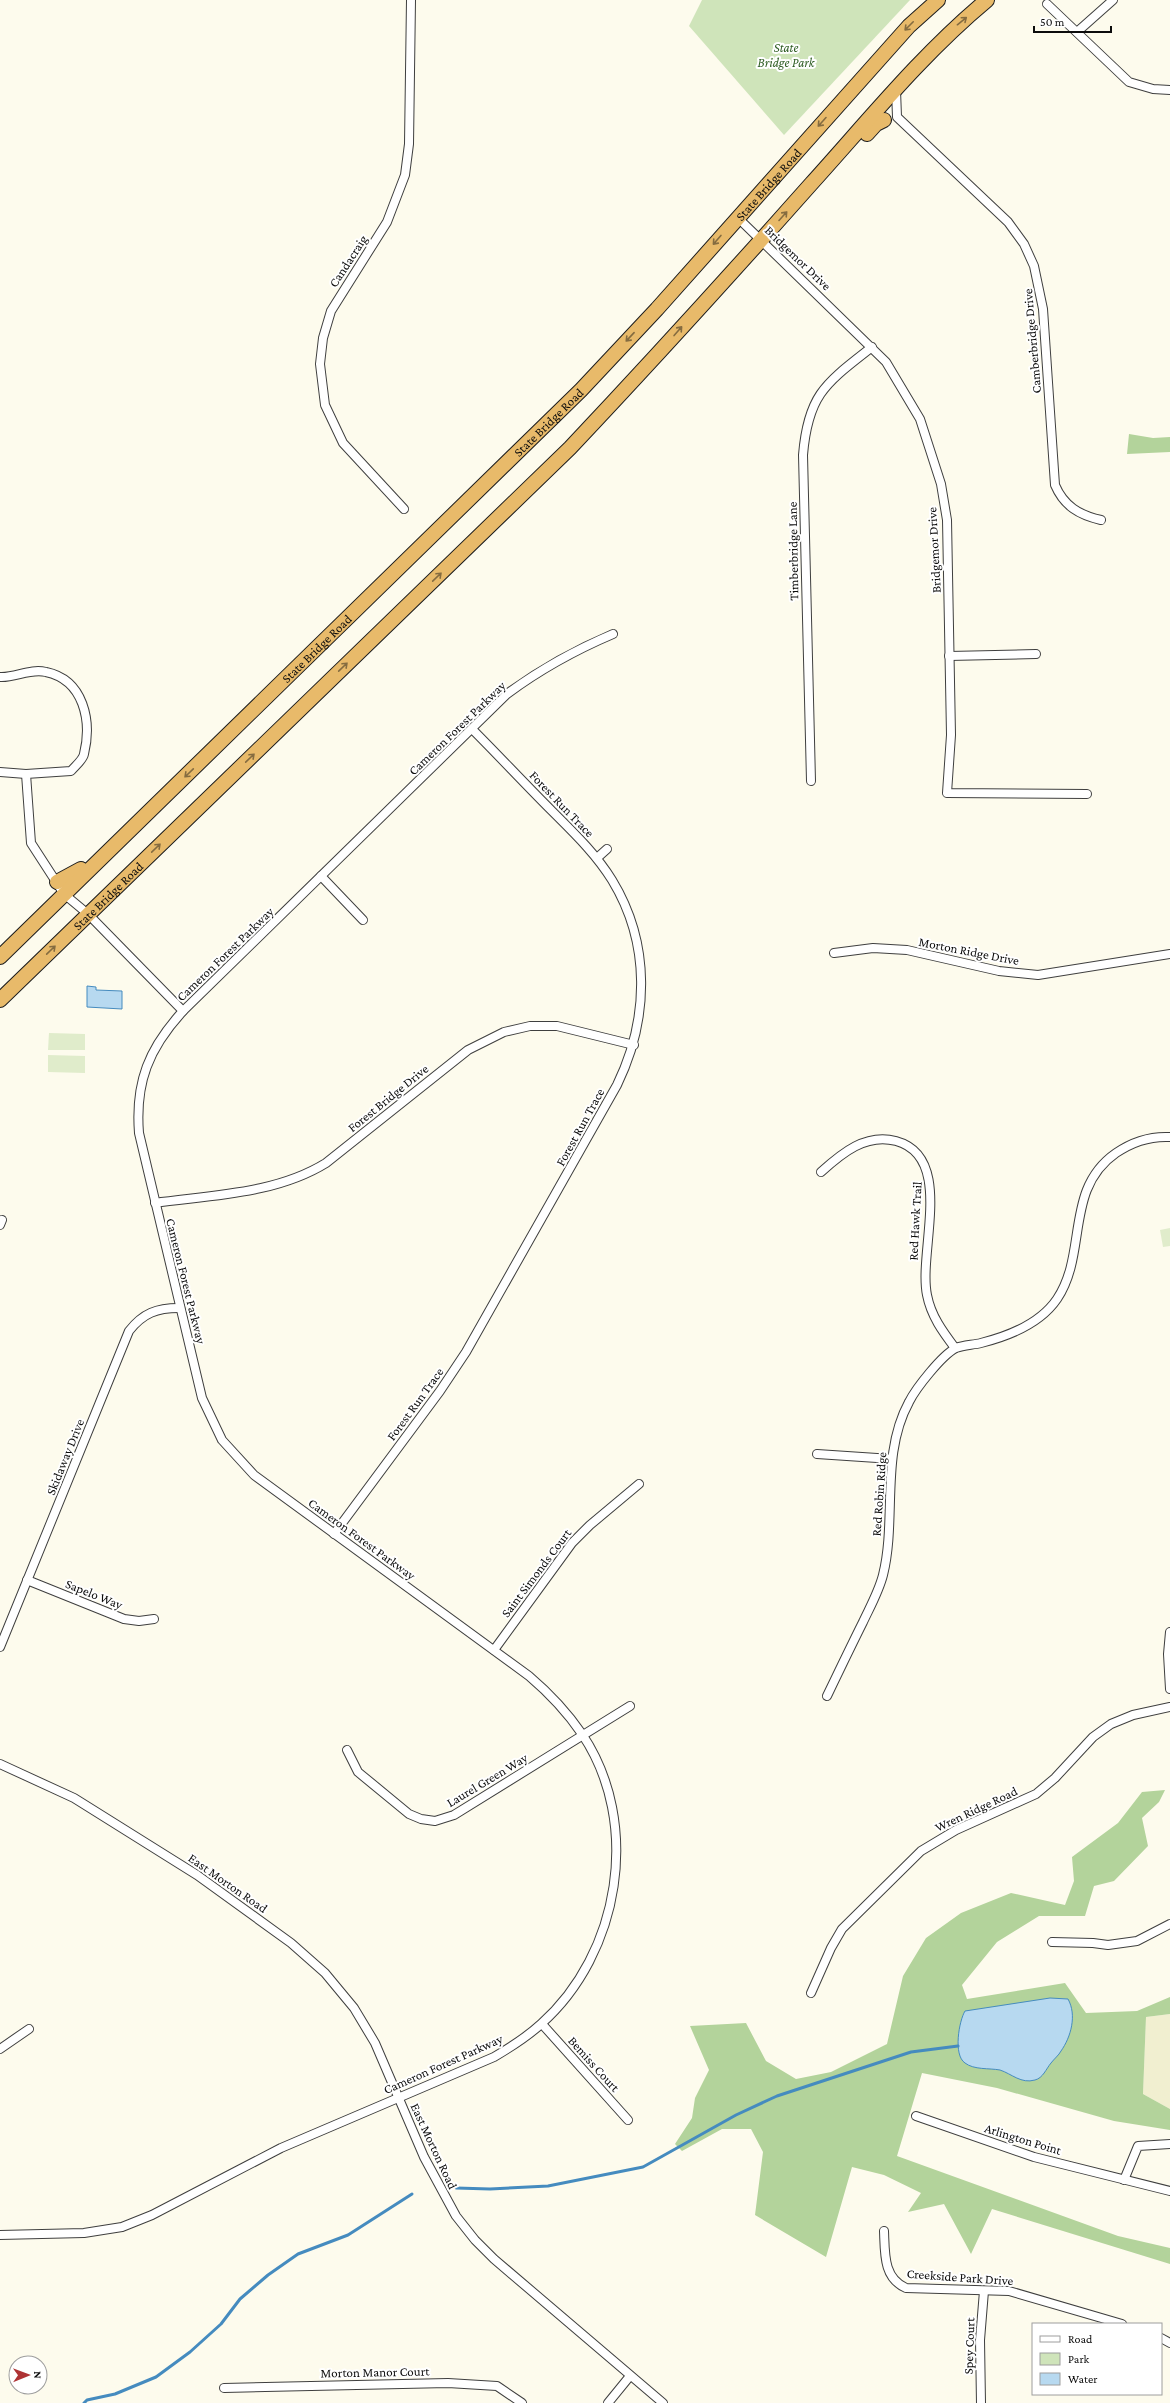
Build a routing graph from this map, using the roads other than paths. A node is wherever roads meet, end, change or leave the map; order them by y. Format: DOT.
graph roads {
  1 [pos="411,0"];
  2 [pos="938,0"];
  3 [pos="988,0"];
  4 [pos="1113,0"];
  5 [pos="1047,4"];
  6 [pos="1077,32"];
  7 [pos="896,89"];
  8 [pos="1170,90"];
  9 [pos="891,119"];
  10 [pos="804,192"];
  11 [pos="737,217"];
  12 [pos="762,239"];
  13 [pos="872,347"];
  14 [pos="404,509"];
  15 [pos="1101,520"];
  16 [pos="613,634"];
  17 [pos="1036,654"];
  18 [pos="949,656"];
  19 [pos="0,677"];
  20 [pos="472,729"];
  21 [pos="0,772"];
  22 [pos="26,774"];
  23 [pos="811,781"];
  24 [pos="1087,794"];
  25 [pos="137,824"];
  26 [pos="607,849"];
  27 [pos="597,858"];
  28 [pos="321,876"];
  29 [pos="57,882"];
  30 [pos="64,894"];
  31 [pos="88,914"];
  32 [pos="363,920"];
  33 [pos="834,954"];
  34 [pos="1170,954"];
  35 [pos="0,957"];
  36 [pos="0,1000"];
  37 [pos="183,1011"];
  38 [pos="634,1046"];
  39 [pos="1170,1137"];
  40 [pos="821,1172"];
  41 [pos="155,1203"];
  42 [pos="180,1308"];
  43 [pos="956,1348"];
  44 [pos="817,1454"];
  45 [pos="892,1459"];
  46 [pos="639,1484"];
  47 [pos="334,1534"];
  48 [pos="28,1580"];
  49 [pos="154,1619"];
  50 [pos="1170,1632"];
  51 [pos="0,1647"];
  52 [pos="494,1650"];
  53 [pos="1170,1689"];
  54 [pos="827,1696"];
  55 [pos="630,1706"];
  56 [pos="1170,1707"];
  57 [pos="583,1735"];
  58 [pos="347,1750"];
  59 [pos="0,1764"];
  60 [pos="1170,1924"];
  61 [pos="1052,1942"];
  62 [pos="811,1993"];
  63 [pos="542,2024"];
  64 [pos="29,2029"];
  65 [pos="0,2049"];
  66 [pos="398,2098"];
  67 [pos="916,2116"];
  68 [pos="628,2120"];
  69 [pos="1170,2144"];
  70 [pos="1124,2180"];
  71 [pos="1170,2191"];
  72 [pos="884,2231"];
  73 [pos="0,2235"];
  74 [pos="984,2291"];
  75 [pos="1119,2323"];
  76 [pos="630,2376"];
  77 [pos="224,2388"];
  78 [pos="522,2403"];
  79 [pos="608,2403"];
  80 [pos="662,2403"];
  81 [pos="981,2403"];
  1 -- 14 [label="street, Candacraig"];
  2 -- 11 [label="highway, State Bridge Road, one-way"];
  7 -- 3 [label="highway, State Bridge Road, one-way"];
  4 -- 6 [label="street"];
  5 -- 6 [label="street"];
  6 -- 8 [label="street"];
  7 -- 9 [label="street"];
  7 -- 10 [label="highway, State Bridge Road"];
  9 -- 10 [label="highway, State Bridge Road"];
  9 -- 15 [label="street, Camberbridge Drive"];
  12 -- 10 [label="highway, State Bridge Road, one-way"];
  11 -- 12 [label="street, Bridgemor Drive"];
  11 -- 25 [label="highway, State Bridge Road, one-way"];
  12 -- 13 [label="street, Bridgemor Drive"];
  31 -- 12 [label="highway, State Bridge Road, one-way"];
  13 -- 18 [label="street, Bridgemor Drive"];
  13 -- 23 [label="street, Timberbridge Lane"];
  16 -- 20 [label="street, Cameron Forest Parkway"];
  17 -- 18 [label="street"];
  18 -- 24 [label="street, Bridgemor Drive"];
  19 -- 22 [label="street"];
  20 -- 27 [label="street, Forest Run Trace"];
  20 -- 28 [label="street, Cameron Forest Parkway"];
  21 -- 22 [label="street"];
  22 -- 29 [label="street"];
  25 -- 29 [label="highway, State Bridge Road"];
  25 -- 30 [label="highway, State Bridge Road"];
  26 -- 27 [label="street"];
  27 -- 38 [label="street, Forest Run Trace"];
  28 -- 32 [label="street"];
  28 -- 37 [label="street, Cameron Forest Parkway"];
  29 -- 30 [label="street"];
  30 -- 31 [label="street"];
  30 -- 35 [label="highway, State Bridge Road"];
  36 -- 31 [label="highway, State Bridge Road, one-way"];
  31 -- 37 [label="street"];
  33 -- 34 [label="street, Morton Ridge Drive"];
  37 -- 41 [label="street, Cameron Forest Parkway"];
  38 -- 41 [label="street, Forest Bridge Drive"];
  38 -- 47 [label="street, Forest Run Trace"];
  39 -- 43 [label="street, Red Robin Ridge"];
  40 -- 43 [label="street, Red Hawk Trail"];
  41 -- 42 [label="street, Cameron Forest Parkway"];
  42 -- 47 [label="street, Cameron Forest Parkway"];
  42 -- 48 [label="street, Skidaway Drive"];
  43 -- 45 [label="street, Red Robin Ridge"];
  44 -- 45 [label="street"];
  45 -- 54 [label="street, Red Robin Ridge"];
  46 -- 52 [label="street, Saint Simonds Court"];
  47 -- 52 [label="street, Cameron Forest Parkway"];
  48 -- 49 [label="street, Sapelo Way"];
  48 -- 51 [label="street, Skidaway Drive"];
  50 -- 53 [label="street"];
  52 -- 57 [label="street, Cameron Forest Parkway"];
  55 -- 57 [label="street, Laurel Green Way"];
  56 -- 62 [label="street, Wren Ridge Road"];
  57 -- 58 [label="street, Laurel Green Way"];
  57 -- 63 [label="street, Cameron Forest Parkway"];
  59 -- 66 [label="street, East Morton Road"];
  60 -- 61 [label="street"];
  63 -- 66 [label="street, Cameron Forest Parkway"];
  63 -- 68 [label="street, Bemiss Court"];
  64 -- 65 [label="street"];
  66 -- 73 [label="street, Cameron Forest Parkway"];
  66 -- 76 [label="street, East Morton Road"];
  67 -- 70 [label="street, Arlington Point"];
  69 -- 70 [label="street"];
  70 -- 71 [label="street, Arlington Point"];
  72 -- 74 [label="street, Creekside Park Drive"];
  74 -- 75 [label="street, Creekside Park Drive"];
  74 -- 81 [label="street, Spey Court"];
  76 -- 79 [label="street"];
  76 -- 80 [label="street, East Morton Road"];
  77 -- 78 [label="street, Morton Manor Court"];
}
